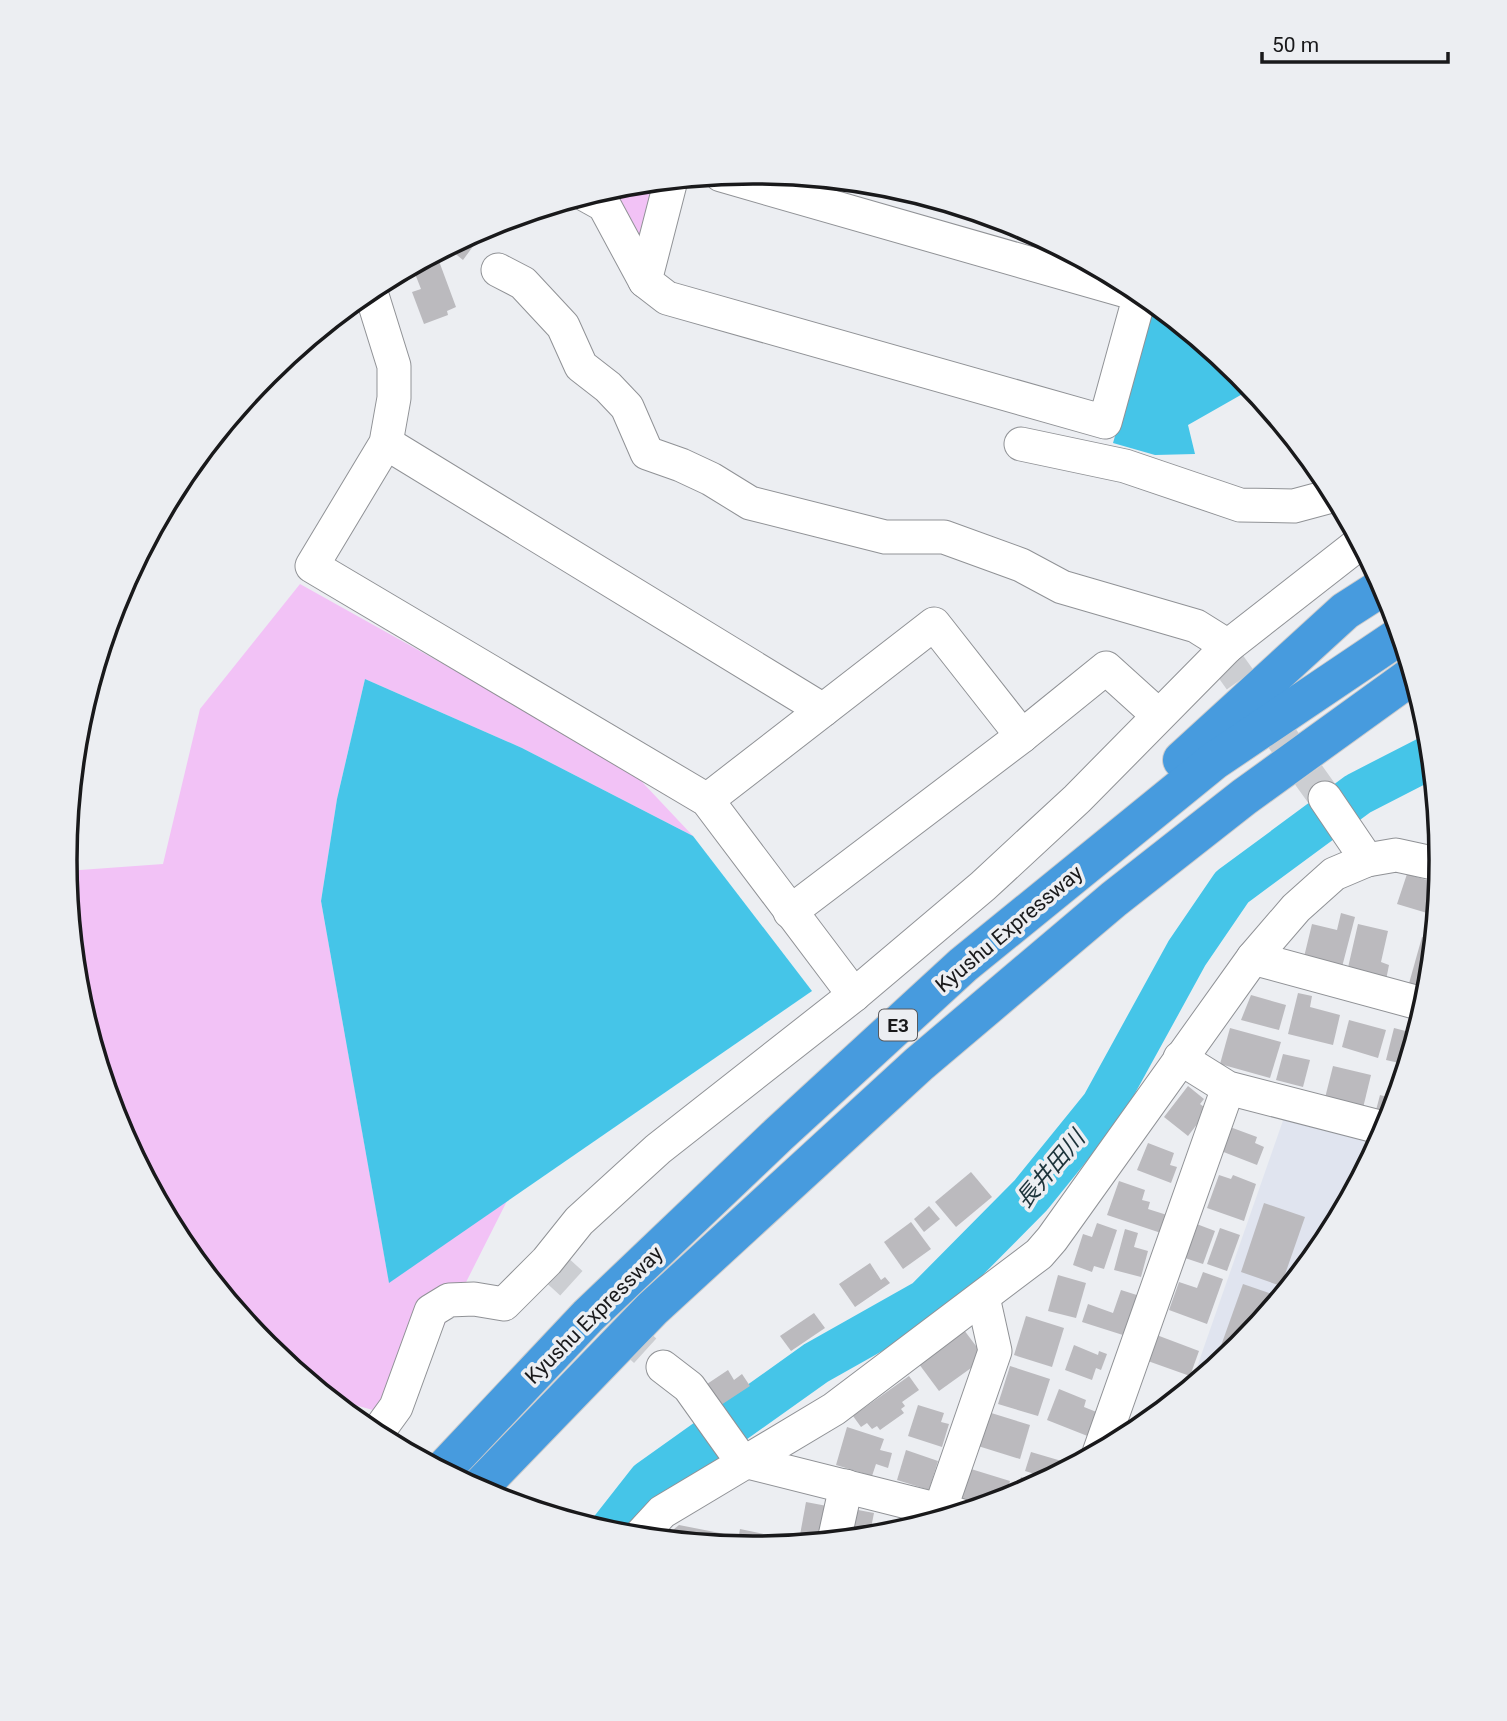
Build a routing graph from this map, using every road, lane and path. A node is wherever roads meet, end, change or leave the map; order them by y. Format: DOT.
graph roads {
  1 [pos="753,184"];
  2 [pos="669,190"];
  3 [pos="599,202"];
  4 [pos="498,270"];
  5 [pos="645,281"];
  6 [pos="1111,287"];
  7 [pos="374,301"];
  8 [pos="1137,304"];
  9 [pos="386,443"];
  10 [pos="1021,444"];
  11 [pos="1324,498"];
  12 [pos="1353,548"];
  13 [pos="1375,593"];
  14 [pos="1393,640"];
  15 [pos="1228,646"];
  16 [pos="1406,680"];
  17 [pos="1412,706"];
  18 [pos="823,710"];
  19 [pos="1157,715"];
  20 [pos="1022,736"];
  21 [pos="707,800"];
  22 [pos="1327,800"];
  23 [pos="1360,851"];
  24 [pos="1430,862"];
  25 [pos="1114,899"];
  26 [pos="790,912"];
  27 [pos="1253,958"];
  28 [pos="963,965"];
  29 [pos="854,995"];
  30 [pos="1415,1002"];
  31 [pos="1180,1058"];
  32 [pos="1228,1088"];
  33 [pos="1376,1126"];
  34 [pos="983,1297"];
  35 [pos="663,1367"];
  36 [pos="382,1426"];
  37 [pos="1104,1438"];
  38 [pos="740,1457"];
  39 [pos="449,1464"];
  40 [pos="485,1481"];
  41 [pos="846,1486"];
  42 [pos="935,1512"];
  43 [pos="932,1513"];
  44 [pos="647,1528"];
  45 [pos="836,1532"];
  1 -- 6 [label="street"];
  2 -- 5 [label="street"];
  3 -- 5 [label="street"];
  4 -- 15 [label="street"];
  5 -- 8 [label="street"];
  7 -- 9 [label="street"];
  9 -- 18 [label="street"];
  9 -- 21 [label="street"];
  10 -- 11 [label="street"];
  12 -- 15 [label="street"];
  13 -- 28 [label="highway"];
  14 -- 28 [label="highway, Kyushu Expressway / E3"];
  15 -- 19 [label="street"];
  16 -- 25 [label="highway, Kyushu Expressway / E3"];
  17 -- 25 [label="highway"];
  18 -- 20 [label="street"];
  18 -- 21 [label="street"];
  19 -- 20 [label="street"];
  19 -- 29 [label="street"];
  20 -- 26 [label="street"];
  21 -- 26 [label="street"];
  22 -- 23 [label="street"];
  23 -- 24 [label="street"];
  23 -- 27 [label="street"];
  25 -- 40 [label="highway, Kyushu Expressway / E3"];
  26 -- 29 [label="street"];
  27 -- 30 [label="street"];
  27 -- 31 [label="street"];
  28 -- 39 [label="highway, Kyushu Expressway / E3"];
  29 -- 36 [label="street"];
  31 -- 32 [label="street"];
  31 -- 34 [label="street"];
  32 -- 33 [label="street"];
  32 -- 37 [label="street"];
  34 -- 38 [label="street"];
  34 -- 42 [label="street"];
  35 -- 38 [label="street"];
  38 -- 41 [label="street"];
  38 -- 44 [label="street"];
  41 -- 43 [label="street"];
  41 -- 45 [label="street"];
}
